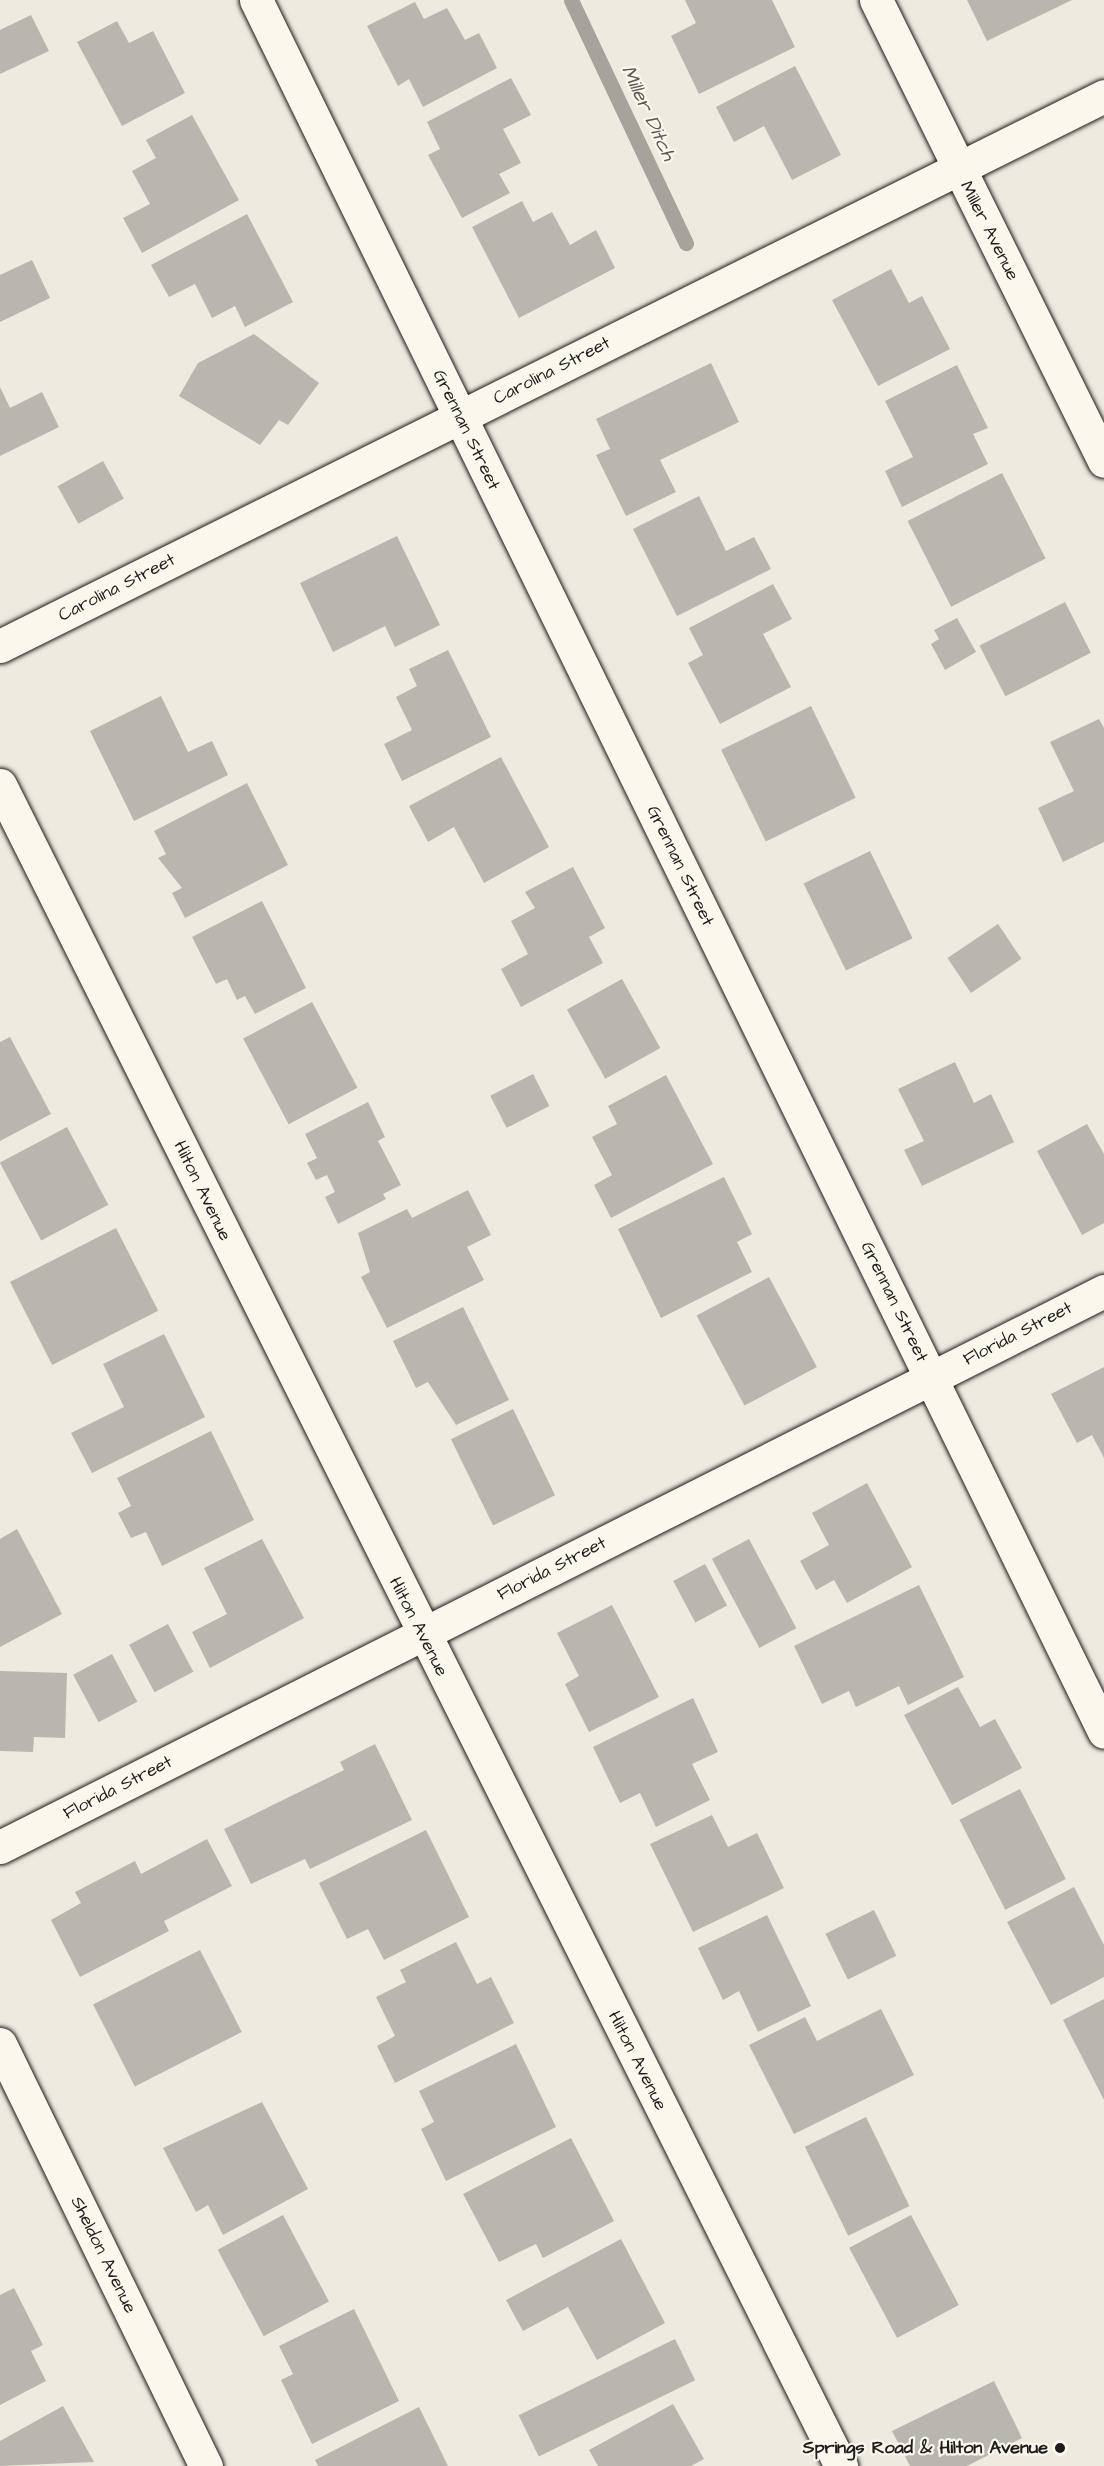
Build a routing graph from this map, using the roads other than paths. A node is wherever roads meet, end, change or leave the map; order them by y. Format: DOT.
graph roads {
  1 [pos="256,0"];
  2 [pos="876,0"];
  3 [pos="1104,96"];
  4 [pos="957,169"];
  5 [pos="460,417"];
  6 [pos="1104,461"];
  7 [pos="0,646"];
  8 [pos="0,785"];
  9 [pos="1104,1291"];
  10 [pos="931,1378"];
  11 [pos="422,1635"];
  12 [pos="1104,1732"];
  13 [pos="0,1847"];
  14 [pos="0,2044"];
  15 [pos="206,2466"];
  16 [pos="841,2466"];
  1 -- 5 [label="street, Grennan Street"];
  2 -- 4 [label="street, Miller Avenue"];
  3 -- 4 [label="street, Carolina Street"];
  4 -- 5 [label="street, Carolina Street"];
  4 -- 6 [label="street, Miller Avenue"];
  5 -- 7 [label="street, Carolina Street"];
  5 -- 10 [label="street, Grennan Street"];
  8 -- 11 [label="street, Hilton Avenue"];
  9 -- 10 [label="street, Florida Street"];
  10 -- 11 [label="street, Florida Street"];
  10 -- 12 [label="street, Grennan Street"];
  11 -- 13 [label="street, Florida Street"];
  11 -- 16 [label="street, Hilton Avenue"];
  14 -- 15 [label="street, Sheldon Avenue"];
}
